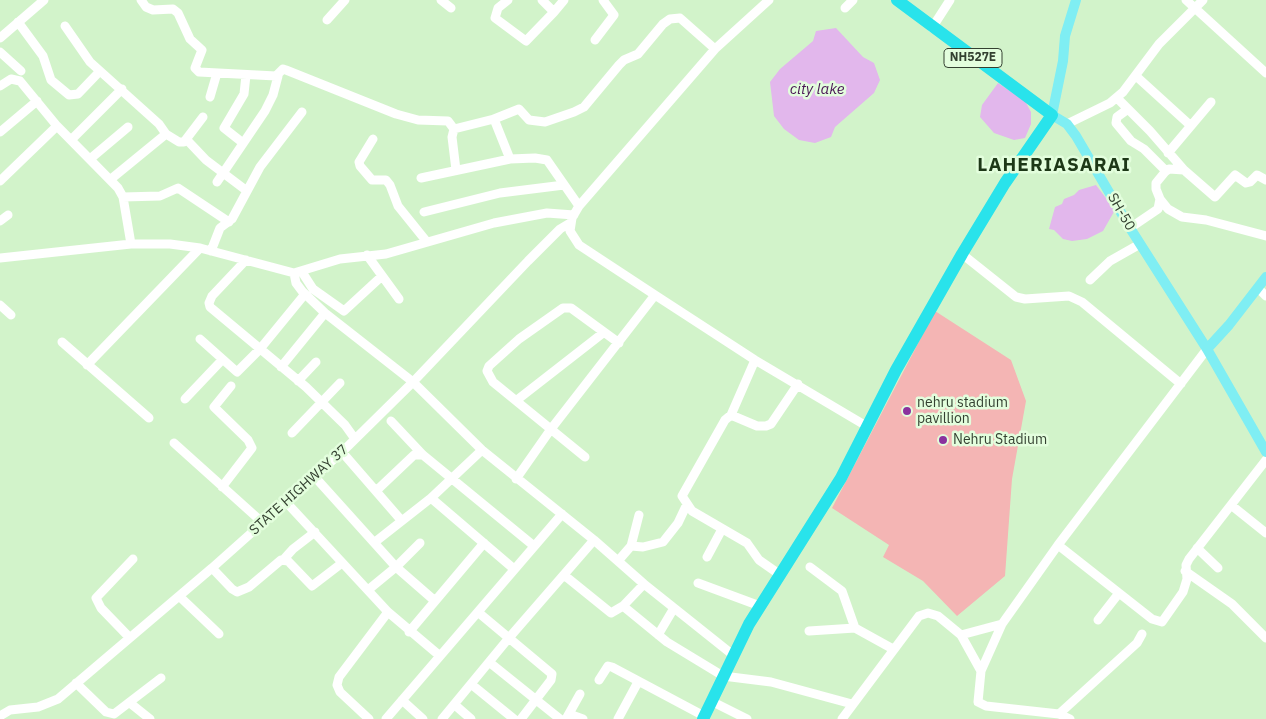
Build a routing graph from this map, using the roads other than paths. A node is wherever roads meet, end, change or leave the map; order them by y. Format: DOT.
graph roads {
  1 [pos="44,0"];
  2 [pos="345,0"];
  3 [pos="441,0"];
  4 [pos="508,0"];
  5 [pos="542,0"];
  6 [pos="564,0"];
  7 [pos="602,0"];
  8 [pos="769,0"];
  9 [pos="853,0"];
  10 [pos="897,0"];
  11 [pos="950,0"];
  12 [pos="1076,0"];
  13 [pos="1186,0"];
  14 [pos="1203,0"];
  15 [pos="146,2"];
  16 [pos="451,8"];
  17 [pos="845,8"];
  18 [pos="1196,8"];
  19 [pos="554,12"];
  20 [pos="327,20"];
  21 [pos="18,22"];
  22 [pos="65,26"];
  23 [pos="932,28"];
  24 [pos="0,38"];
  25 [pos="595,40"];
  26 [pos="715,49"];
  27 [pos="0,52"];
  28 [pos="21,70"];
  29 [pos="100,71"];
  30 [pos="1266,72"];
  31 [pos="217,73"];
  32 [pos="246,75"];
  33 [pos="278,76"];
  34 [pos="1136,76"];
  35 [pos="0,86"];
  36 [pos="122,89"];
  37 [pos="210,97"];
  38 [pos="1116,98"];
  39 [pos="37,101"];
  40 [pos="1211,102"];
  41 [pos="1128,109"];
  42 [pos="302,112"];
  43 [pos="1052,115"];
  44 [pos="203,118"];
  45 [pos="494,119"];
  46 [pos="1067,124"];
  47 [pos="57,126"];
  48 [pos="1191,126"];
  49 [pos="128,127"];
  50 [pos="454,129"];
  51 [pos="0,132"];
  52 [pos="166,134"];
  53 [pos="70,140"];
  54 [pos="187,140"];
  55 [pos="373,140"];
  56 [pos="243,143"];
  57 [pos="1168,153"];
  58 [pos="90,159"];
  59 [pos="510,159"];
  60 [pos="456,170"];
  61 [pos="1184,170"];
  62 [pos="1166,171"];
  63 [pos="223,174"];
  64 [pos="421,178"];
  65 [pos="111,179"];
  66 [pos="1266,180"];
  67 [pos="0,181"];
  68 [pos="217,182"];
  69 [pos="564,185"];
  70 [pos="247,191"];
  71 [pos="123,197"];
  72 [pos="1160,198"];
  73 [pos="424,212"];
  74 [pos="574,215"];
  75 [pos="229,222"];
  76 [pos="1130,228"];
  77 [pos="1266,236"];
  78 [pos="427,242"];
  79 [pos="131,244"];
  80 [pos="1140,244"];
  81 [pos="200,248"];
  82 [pos="211,251"];
  83 [pos="962,254"];
  84 [pos="367,255"];
  85 [pos="0,258"];
  86 [pos="246,260"];
  87 [pos="298,273"];
  88 [pos="382,276"];
  89 [pos="1266,277"];
  90 [pos="1090,280"];
  91 [pos="1258,288"];
  92 [pos="305,294"];
  93 [pos="655,296"];
  94 [pos="1266,296"];
  95 [pos="399,299"];
  96 [pos="0,305"];
  97 [pos="325,312"];
  98 [pos="11,315"];
  99 [pos="603,333"];
  100 [pos="200,339"];
  101 [pos="62,342"];
  102 [pos="619,343"];
  103 [pos="260,349"];
  104 [pos="1207,349"];
  105 [pos="222,360"];
  106 [pos="754,360"];
  107 [pos="316,362"];
  108 [pos="87,365"];
  109 [pos="281,368"];
  110 [pos="298,381"];
  111 [pos="413,382"];
  112 [pos="340,383"];
  113 [pos="798,384"];
  114 [pos="1182,384"];
  115 [pos="231,386"];
  116 [pos="185,399"];
  117 [pos="517,400"];
  118 [pos="321,404"];
  119 [pos="731,415"];
  120 [pos="149,418"];
  121 [pos="391,421"];
  122 [pos="868,427"];
  123 [pos="551,429"];
  124 [pos="292,433"];
  125 [pos="355,439"];
  126 [pos="174,443"];
  127 [pos="482,450"];
  128 [pos="342,452"];
  129 [pos="1266,452"];
  130 [pos="423,455"];
  131 [pos="584,457"];
  132 [pos="1266,460"];
  133 [pos="314,476"];
  134 [pos="453,478"];
  135 [pos="516,478"];
  136 [pos="222,487"];
  137 [pos="376,491"];
  138 [pos="431,498"];
  139 [pos="286,502"];
  140 [pos="687,504"];
  141 [pos="1230,505"];
  142 [pos="562,514"];
  143 [pos="639,515"];
  144 [pos="401,520"];
  145 [pos="264,522"];
  146 [pos="722,529"];
  147 [pos="315,532"];
  148 [pos="1266,533"];
  149 [pos="594,540"];
  150 [pos="375,542"];
  151 [pos="484,543"];
  152 [pos="420,544"];
  153 [pos="1058,545"];
  154 [pos="534,546"];
  155 [pos="631,546"];
  156 [pos="1197,548"];
  157 [pos="707,557"];
  158 [pos="133,559"];
  159 [pos="284,559"];
  160 [pos="618,562"];
  161 [pos="342,563"];
  162 [pos="396,567"];
  163 [pos="810,567"];
  164 [pos="212,568"];
  165 [pos="1218,568"];
  166 [pos="514,569"];
  167 [pos="1185,571"];
  168 [pos="564,574"];
  169 [pos="778,574"];
  170 [pos="698,583"];
  171 [pos="644,584"];
  172 [pos="368,590"];
  173 [pos="1119,593"];
  174 [pos="179,596"];
  175 [pos="435,601"];
  176 [pos="623,606"];
  177 [pos="760,606"];
  178 [pos="674,608"];
  179 [pos="388,612"];
  180 [pos="479,613"];
  181 [pos="1098,620"];
  182 [pos="1002,624"];
  183 [pos="855,628"];
  184 [pos="809,631"];
  185 [pos="409,632"];
  186 [pos="219,634"];
  187 [pos="1142,634"];
  188 [pos="658,635"];
  189 [pos="960,635"];
  190 [pos="129,637"];
  191 [pos="1266,638"];
  192 [pos="508,639"];
  193 [pos="893,649"];
  194 [pos="733,655"];
  195 [pos="440,656"];
  196 [pos="488,662"];
  197 [pos="981,671"];
  198 [pos="723,676"];
  199 [pos="161,678"];
  200 [pos="599,680"];
  201 [pos="638,682"];
  202 [pos="76,683"];
  203 [pos="472,684"];
  204 [pos="580,694"];
  205 [pos="402,700"];
  206 [pos="536,701"];
  207 [pos="711,701"];
  208 [pos="130,702"];
  209 [pos="852,704"];
  210 [pos="454,705"];
  211 [pos="1059,714"];
  212 [pos="0,716"];
  213 [pos="567,716"];
  214 [pos="704,717"];
  215 [pos="150,719"];
  216 [pos="369,719"];
  217 [pos="386,719"];
  218 [pos="424,719"];
  219 [pos="442,719"];
  220 [pos="471,719"];
  221 [pos="514,719"];
  222 [pos="521,719"];
  223 [pos="560,719"];
  224 [pos="583,719"];
  225 [pos="618,719"];
  226 [pos="747,719"];
  227 [pos="842,719"];
  228 [pos="1070,719"];
  1 -- 21 [label="street"];
  2 -- 20 [label="street"];
  3 -- 16 [label="street"];
  4 -- 19 [label="street"];
  5 -- 19 [label="street"];
  6 -- 19 [label="street"];
  7 -- 25 [label="street"];
  8 -- 26 [label="street, STATE HIGHWAY 37"];
  9 -- 17 [label="street"];
  10 -- 23 [label="highway, SH-50 / NH527E"];
  11 -- 23 [label="street"];
  12 -- 43 [label="main road"];
  13 -- 18 [label="street"];
  14 -- 18 [label="street"];
  15 -- 31 [label="street"];
  18 -- 30 [label="street"];
  18 -- 34 [label="street"];
  21 -- 24 [label="street"];
  21 -- 29 [label="street"];
  22 -- 29 [label="street"];
  23 -- 43 [label="highway, SH-50 / NH527E"];
  26 -- 45 [label="street"];
  26 -- 74 [label="street, STATE HIGHWAY 37"];
  27 -- 28 [label="street"];
  29 -- 36 [label="street"];
  31 -- 32 [label="street"];
  31 -- 37 [label="street"];
  32 -- 33 [label="street"];
  32 -- 56 [label="street"];
  33 -- 50 [label="street"];
  33 -- 56 [label="street"];
  34 -- 38 [label="street"];
  34 -- 48 [label="street"];
  35 -- 39 [label="street"];
  36 -- 52 [label="street"];
  36 -- 53 [label="street"];
  38 -- 41 [label="street"];
  38 -- 46 [label="street"];
  39 -- 47 [label="street"];
  39 -- 51 [label="street"];
  40 -- 48 [label="street"];
  41 -- 57 [label="street"];
  41 -- 62 [label="street"];
  42 -- 70 [label="street"];
  43 -- 46 [label="main road, SH-50"];
  43 -- 83 [label="highway"];
  44 -- 54 [label="street"];
  45 -- 50 [label="street"];
  45 -- 59 [label="street"];
  46 -- 76 [label="main road, SH-50"];
  47 -- 53 [label="street"];
  47 -- 67 [label="street"];
  48 -- 57 [label="street"];
  49 -- 58 [label="street"];
  50 -- 60 [label="street"];
  52 -- 54 [label="street"];
  52 -- 65 [label="street"];
  53 -- 58 [label="street"];
  54 -- 63 [label="street"];
  55 -- 78 [label="street"];
  56 -- 63 [label="street"];
  57 -- 61 [label="street"];
  58 -- 65 [label="street"];
  59 -- 60 [label="street"];
  59 -- 69 [label="street"];
  60 -- 64 [label="street"];
  61 -- 62 [label="street"];
  61 -- 66 [label="street"];
  62 -- 72 [label="street"];
  63 -- 68 [label="street"];
  63 -- 70 [label="street"];
  65 -- 71 [label="street"];
  69 -- 73 [label="street"];
  69 -- 74 [label="street"];
  70 -- 75 [label="street"];
  71 -- 75 [label="street"];
  71 -- 79 [label="street"];
  72 -- 76 [label="street"];
  72 -- 77 [label="street"];
  74 -- 78 [label="street"];
  74 -- 93 [label="street"];
  74 -- 111 [label="street, STATE HIGHWAY 37"];
  75 -- 82 [label="street"];
  76 -- 80 [label="main road, SH-50"];
  78 -- 84 [label="street"];
  79 -- 81 [label="street"];
  79 -- 85 [label="street"];
  80 -- 90 [label="street"];
  80 -- 104 [label="main road, SH-50"];
  81 -- 82 [label="street"];
  81 -- 108 [label="street"];
  82 -- 86 [label="street"];
  83 -- 114 [label="street"];
  83 -- 122 [label="highway"];
  84 -- 87 [label="street"];
  84 -- 88 [label="street"];
  86 -- 87 [label="street"];
  86 -- 103 [label="street"];
  87 -- 88 [label="street"];
  87 -- 92 [label="street"];
  88 -- 95 [label="street"];
  89 -- 91 [label="main road"];
  91 -- 94 [label="street"];
  91 -- 104 [label="main road"];
  92 -- 97 [label="street"];
  92 -- 103 [label="street"];
  93 -- 102 [label="street"];
  93 -- 106 [label="street"];
  96 -- 98 [label="street"];
  97 -- 109 [label="street"];
  97 -- 111 [label="street"];
  99 -- 102 [label="street"];
  99 -- 117 [label="street"];
  99 -- 117 [label="street"];
  100 -- 105 [label="street"];
  101 -- 108 [label="street"];
  102 -- 123 [label="street"];
  103 -- 105 [label="street"];
  103 -- 109 [label="street"];
  104 -- 114 [label="street"];
  104 -- 129 [label="main road, SH-50"];
  105 -- 116 [label="street"];
  106 -- 113 [label="street"];
  106 -- 119 [label="street"];
  107 -- 110 [label="street"];
  108 -- 120 [label="street"];
  109 -- 110 [label="street"];
  110 -- 118 [label="street"];
  111 -- 125 [label="street, STATE HIGHWAY 37"];
  111 -- 127 [label="street"];
  112 -- 118 [label="street"];
  113 -- 119 [label="street"];
  113 -- 122 [label="street"];
  114 -- 153 [label="street"];
  115 -- 136 [label="street"];
  117 -- 123 [label="street"];
  118 -- 124 [label="street"];
  118 -- 125 [label="street"];
  119 -- 140 [label="street"];
  121 -- 130 [label="street"];
  122 -- 169 [label="highway"];
  123 -- 131 [label="street"];
  123 -- 135 [label="street"];
  125 -- 128 [label="street, STATE HIGHWAY 37"];
  126 -- 136 [label="street"];
  127 -- 134 [label="street"];
  127 -- 135 [label="street"];
  128 -- 133 [label="street, STATE HIGHWAY 37"];
  128 -- 137 [label="street"];
  130 -- 134 [label="street"];
  130 -- 137 [label="street"];
  132 -- 141 [label="street"];
  133 -- 139 [label="street, STATE HIGHWAY 37"];
  133 -- 150 [label="street"];
  134 -- 138 [label="street"];
  134 -- 154 [label="street"];
  135 -- 142 [label="street"];
  136 -- 145 [label="street"];
  137 -- 144 [label="street"];
  138 -- 144 [label="street"];
  138 -- 151 [label="street"];
  139 -- 145 [label="street, STATE HIGHWAY 37"];
  139 -- 147 [label="street"];
  140 -- 146 [label="street"];
  140 -- 155 [label="street"];
  141 -- 148 [label="street"];
  141 -- 156 [label="street"];
  142 -- 149 [label="street"];
  142 -- 154 [label="street"];
  143 -- 155 [label="street"];
  144 -- 150 [label="street"];
  145 -- 164 [label="street, STATE HIGHWAY 37"];
  146 -- 157 [label="street"];
  146 -- 169 [label="street"];
  147 -- 159 [label="street"];
  147 -- 161 [label="street"];
  149 -- 160 [label="street"];
  149 -- 168 [label="street"];
  150 -- 162 [label="street"];
  151 -- 166 [label="street"];
  151 -- 175 [label="street"];
  152 -- 162 [label="street"];
  153 -- 173 [label="street"];
  153 -- 182 [label="street"];
  154 -- 166 [label="street"];
  155 -- 160 [label="street"];
  156 -- 165 [label="street"];
  156 -- 167 [label="street"];
  158 -- 190 [label="street"];
  159 -- 161 [label="street"];
  159 -- 164 [label="street"];
  160 -- 171 [label="street"];
  161 -- 172 [label="street"];
  162 -- 172 [label="street"];
  162 -- 175 [label="street"];
  163 -- 183 [label="street"];
  164 -- 174 [label="street, STATE HIGHWAY 37"];
  166 -- 180 [label="street"];
  167 -- 173 [label="street"];
  167 -- 191 [label="street"];
  168 -- 176 [label="street"];
  168 -- 192 [label="street"];
  169 -- 177 [label="highway"];
  170 -- 177 [label="street"];
  171 -- 176 [label="street"];
  171 -- 178 [label="street"];
  172 -- 179 [label="street"];
  173 -- 181 [label="street"];
  174 -- 186 [label="street"];
  174 -- 190 [label="street, STATE HIGHWAY 37"];
  175 -- 185 [label="street"];
  176 -- 188 [label="street"];
  177 -- 194 [label="highway"];
  178 -- 188 [label="street"];
  178 -- 194 [label="street"];
  179 -- 185 [label="street"];
  179 -- 216 [label="street"];
  180 -- 192 [label="street"];
  180 -- 195 [label="street"];
  182 -- 189 [label="street"];
  182 -- 197 [label="street"];
  183 -- 184 [label="street"];
  183 -- 193 [label="street"];
  185 -- 195 [label="street"];
  187 -- 211 [label="street"];
  188 -- 198 [label="street"];
  189 -- 193 [label="street"];
  189 -- 197 [label="street"];
  190 -- 202 [label="street, STATE HIGHWAY 37"];
  192 -- 196 [label="street"];
  192 -- 206 [label="street"];
  193 -- 209 [label="street"];
  194 -- 198 [label="highway"];
  195 -- 205 [label="street"];
  196 -- 203 [label="street"];
  196 -- 206 [label="street"];
  197 -- 211 [label="street"];
  198 -- 207 [label="highway"];
  198 -- 209 [label="street"];
  199 -- 208 [label="street"];
  200 -- 201 [label="street"];
  201 -- 214 [label="street"];
  201 -- 225 [label="street"];
  202 -- 208 [label="street"];
  202 -- 212 [label="street, STATE HIGHWAY 37"];
  203 -- 210 [label="street"];
  203 -- 221 [label="street"];
  204 -- 213 [label="street"];
  205 -- 217 [label="street"];
  205 -- 218 [label="street"];
  206 -- 222 [label="street"];
  206 -- 223 [label="street"];
  207 -- 214 [label="highway"];
  207 -- 226 [label="street"];
  208 -- 215 [label="street"];
  209 -- 227 [label="street"];
  210 -- 219 [label="street"];
  210 -- 220 [label="street"];
  211 -- 228 [label="street"];
  213 -- 224 [label="street"];
}
